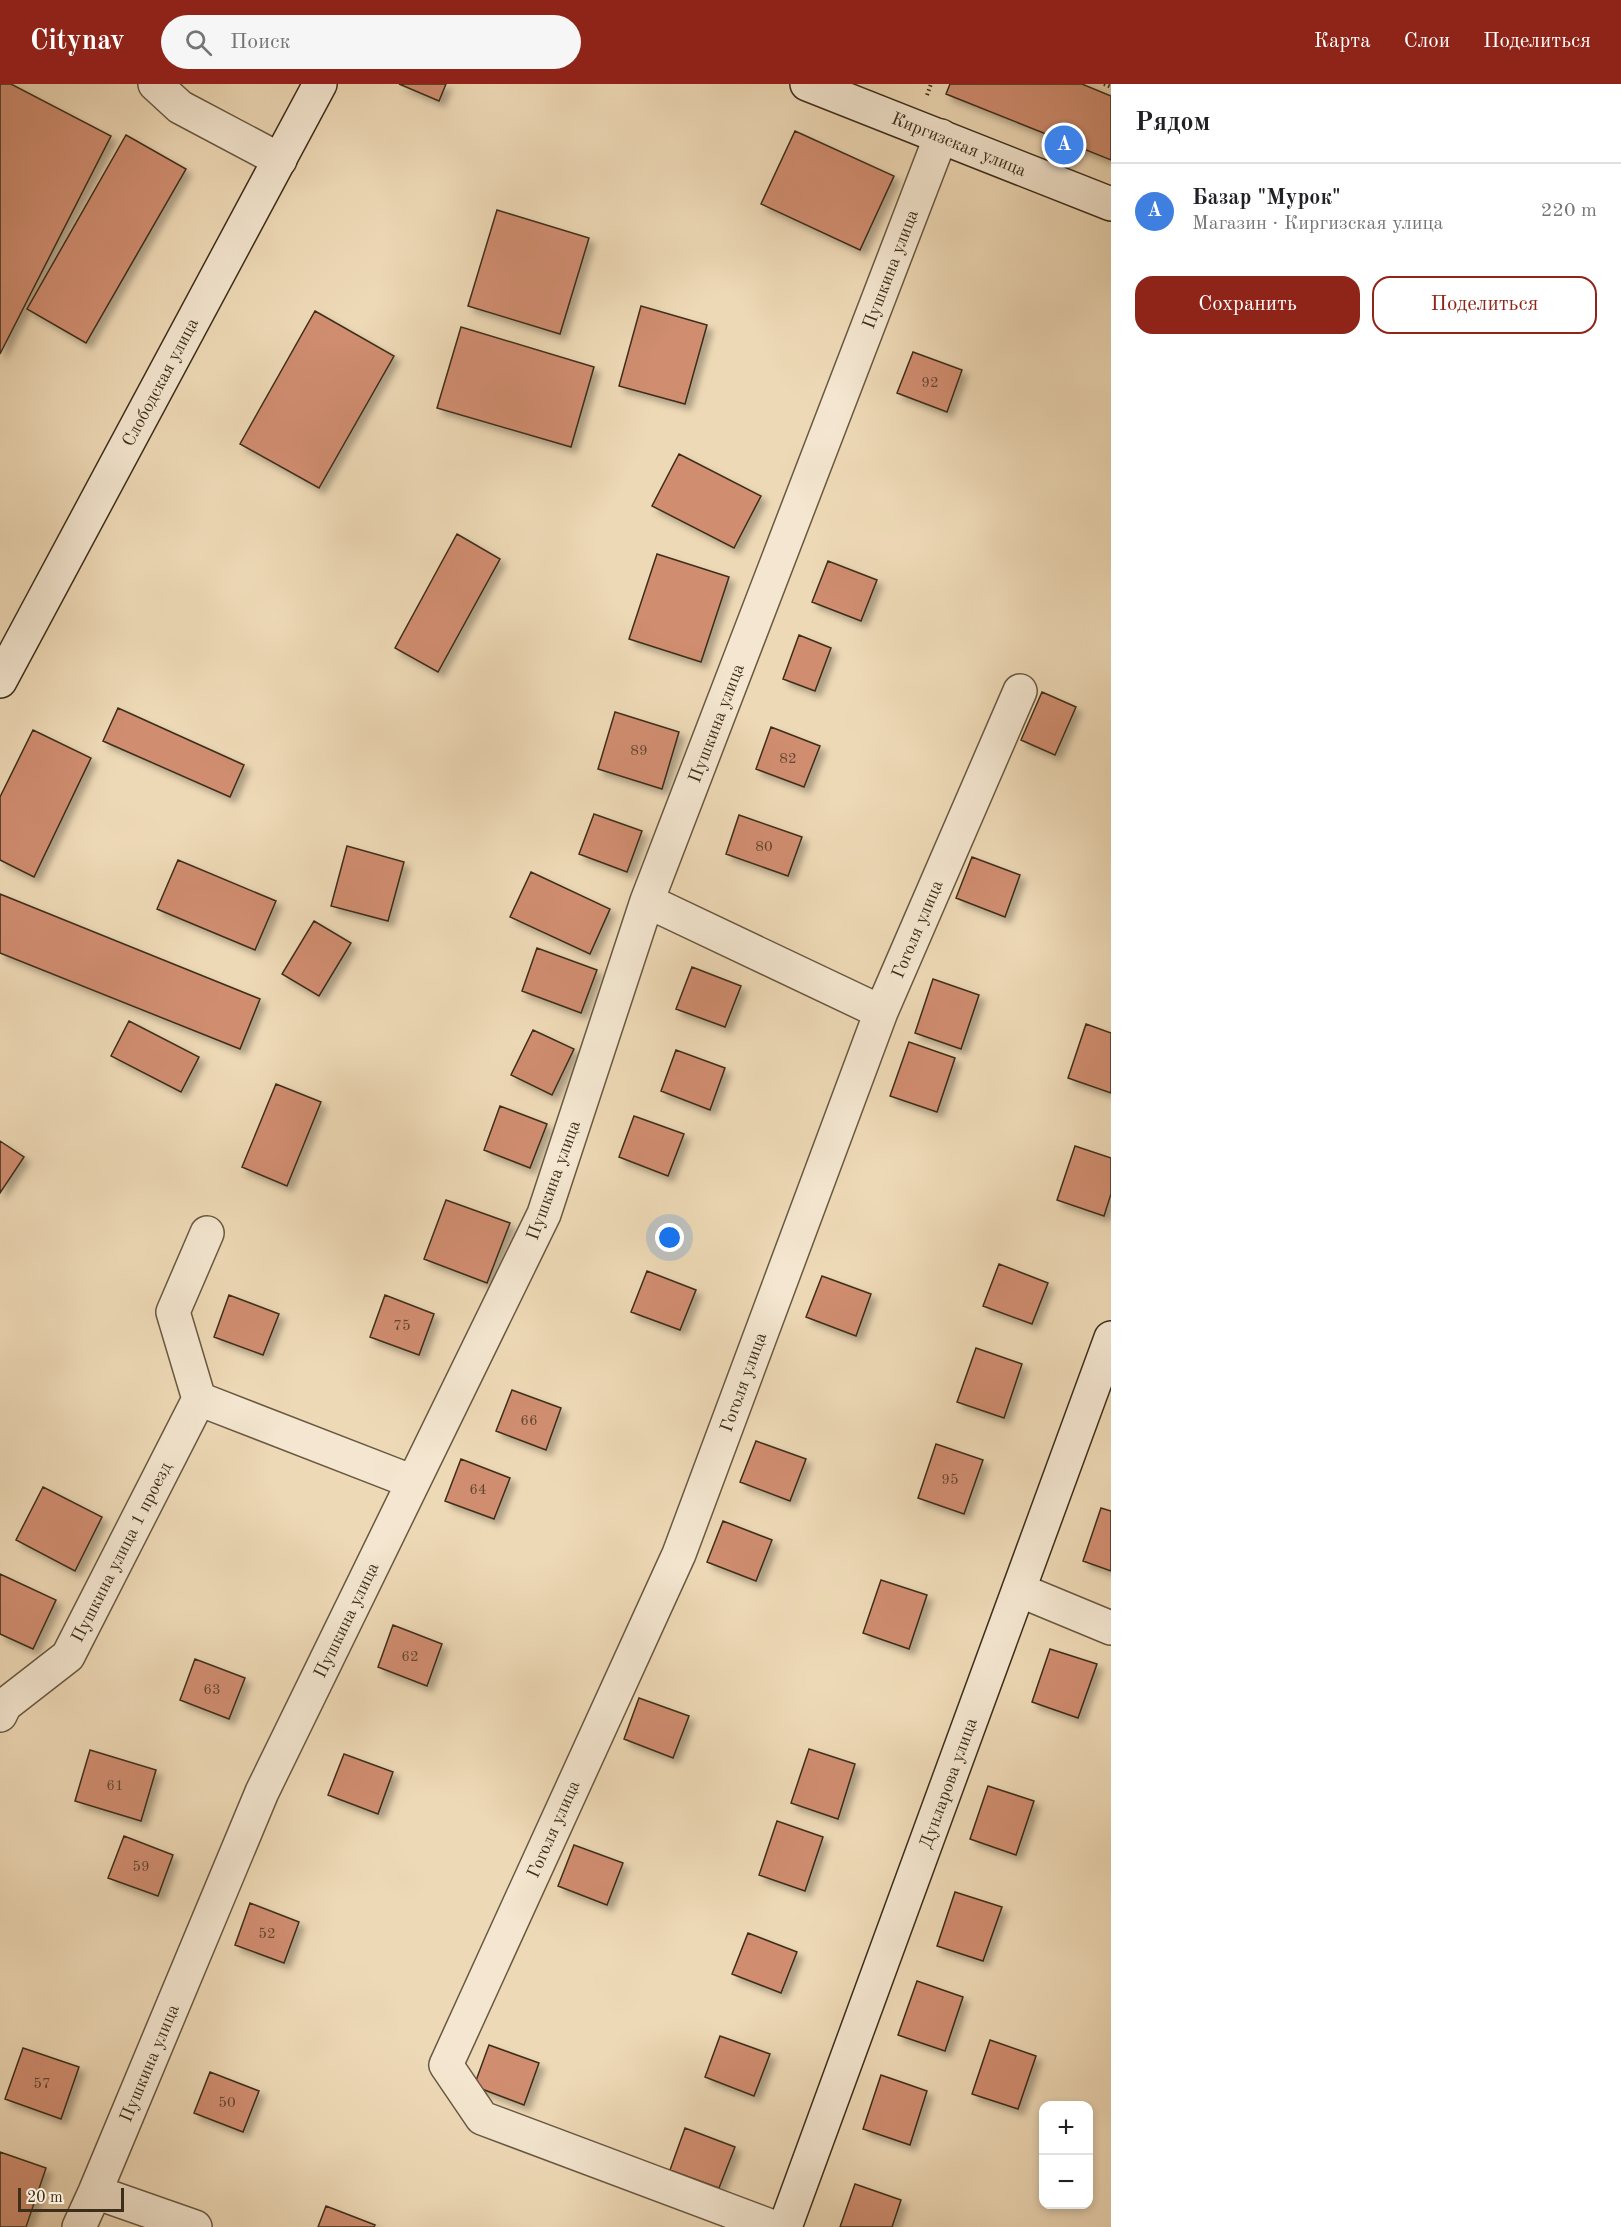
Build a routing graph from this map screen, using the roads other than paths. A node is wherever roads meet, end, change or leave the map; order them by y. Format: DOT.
graph roads {
  1 [pos="155,84"];
  2 [pos="320,84"];
  3 [pos="807,84"];
  4 [pos="941,136"];
  5 [pos="280,160"];
  6 [pos="1111,204"];
  7 [pos="0,681"];
  8 [pos="1020,691"];
  9 [pos="647,901"];
  10 [pos="881,1012"];
  11 [pos="207,1233"];
  12 [pos="1111,1338"];
  13 [pos="199,1399"];
  14 [pos="413,1482"];
  15 [pos="1019,1590"];
  16 [pos="1111,1628"];
  17 [pos="0,1715"];
  18 [pos="95,2193"];
  19 [pos="79,2227"];
  20 [pos="195,2227"];
  21 [pos="773,2227"];
  22 [pos="785,2227"];
  1 -- 5 [label="street"];
  2 -- 5 [label="street, Слободская улица"];
  3 -- 4 [label="street, Киргизская улица"];
  4 -- 6 [label="street, Киргизская улица"];
  4 -- 9 [label="street, Пушкина улица"];
  5 -- 7 [label="street, Слободская улица"];
  8 -- 10 [label="street, Гоголя улица"];
  9 -- 10 [label="street"];
  9 -- 14 [label="street, Пушкина улица"];
  10 -- 21 [label="street, Гоголя улица"];
  11 -- 13 [label="street"];
  12 -- 15 [label="street, Дунларова улица"];
  13 -- 14 [label="street"];
  13 -- 17 [label="street, Пушкина улица 1 проезд"];
  14 -- 18 [label="street, Пушкина улица"];
  15 -- 16 [label="street"];
  15 -- 22 [label="street, Дунларова улица"];
  18 -- 19 [label="street, Пушкина улица"];
  18 -- 20 [label="street"];
}
